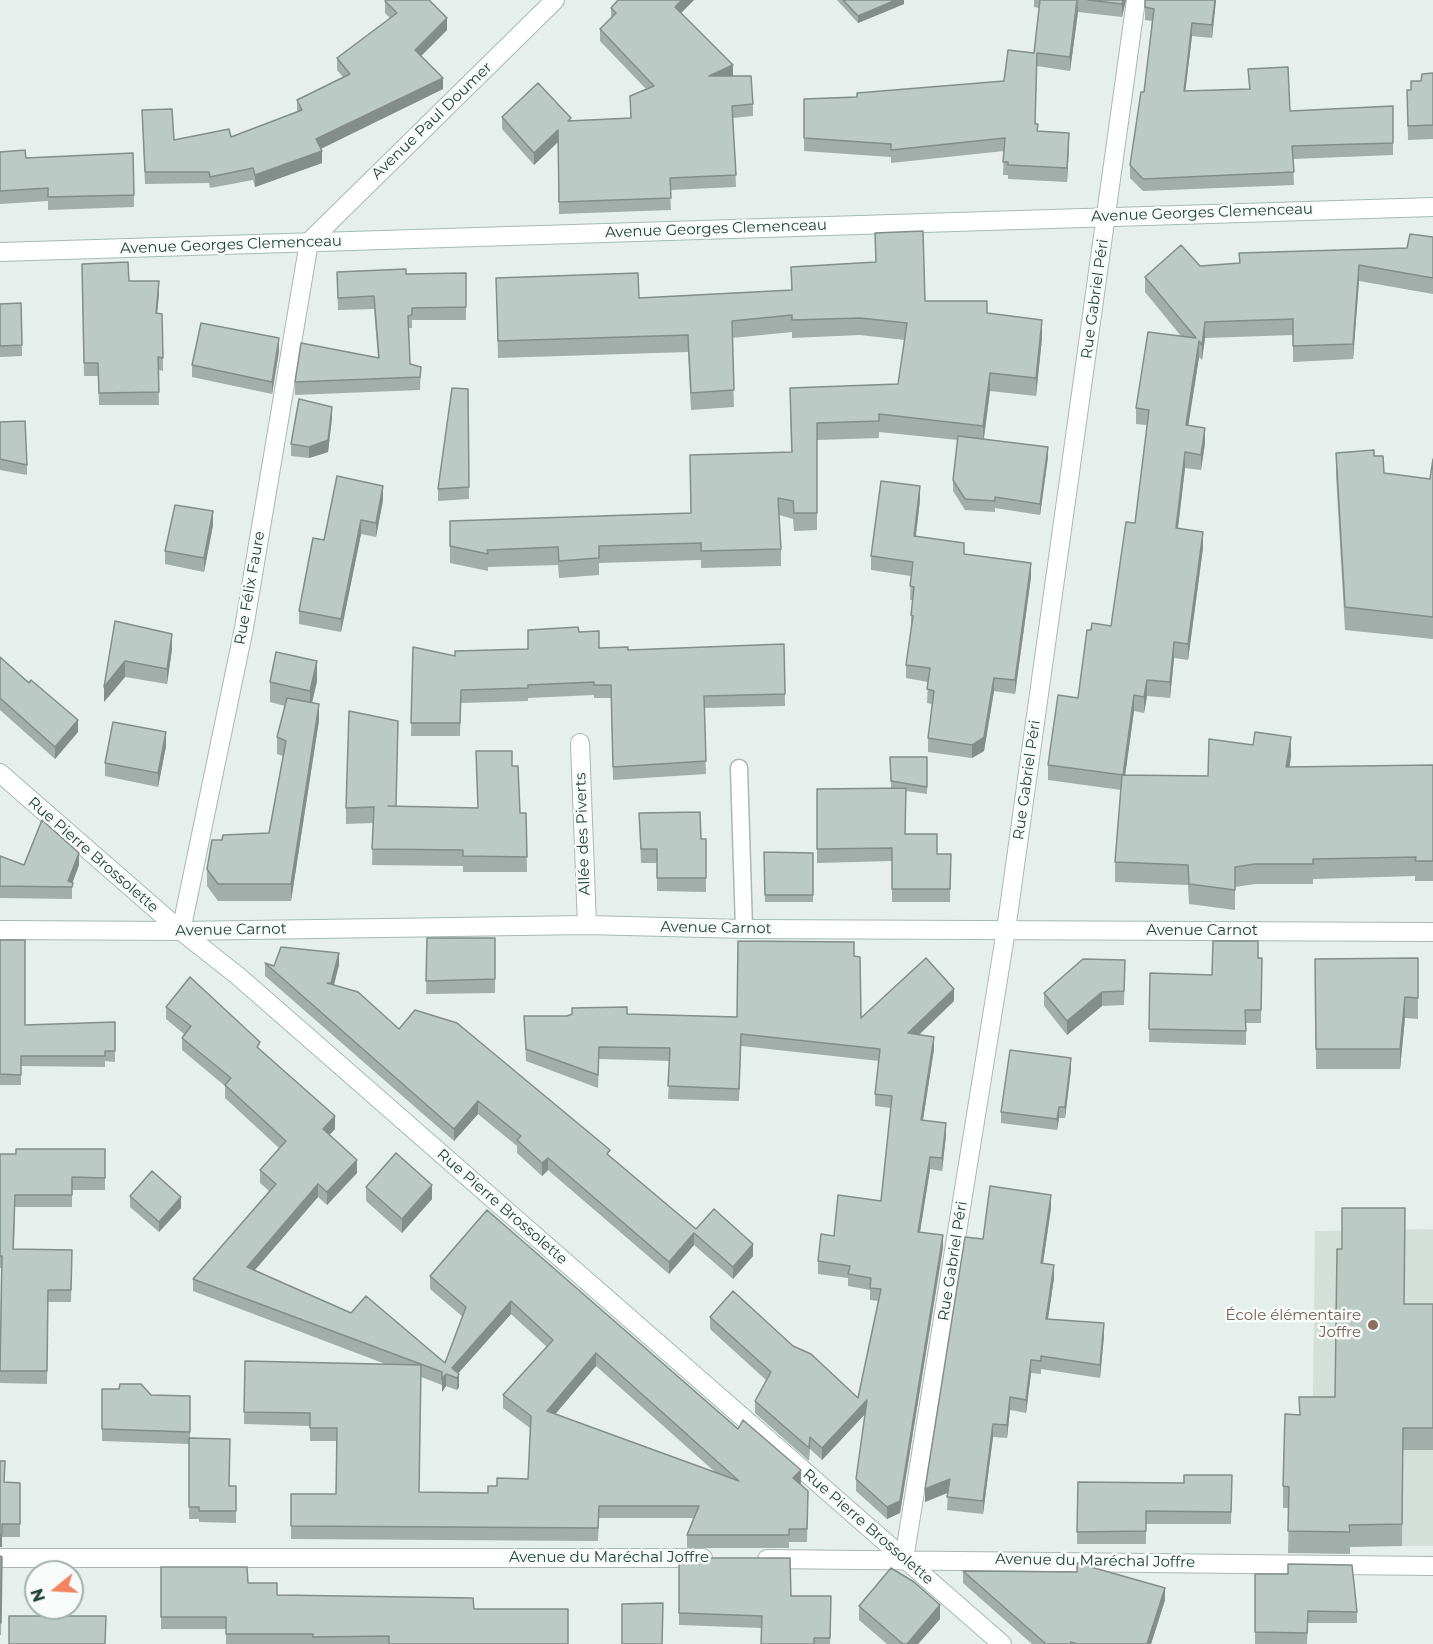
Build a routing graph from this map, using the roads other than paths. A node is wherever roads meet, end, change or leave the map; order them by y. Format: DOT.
graph roads {
  1 [pos="555,0"];
  2 [pos="1136,0"];
  3 [pos="1433,207"];
  4 [pos="1107,216"];
  5 [pos="309,242"];
  6 [pos="0,252"];
  7 [pos="580,743"];
  8 [pos="739,768"];
  9 [pos="0,773"];
  10 [pos="587,925"];
  11 [pos="744,929"];
  12 [pos="0,930"];
  13 [pos="1006,930"];
  14 [pos="181,931"];
  15 [pos="1433,932"];
  16 [pos="0,1558"];
  17 [pos="725,1558"];
  18 [pos="749,1558"];
  19 [pos="904,1559"];
  20 [pos="1433,1566"];
  21 [pos="1002,1644"];
  1 -- 5 [label="street, Avenue Paul Doumer"];
  2 -- 4 [label="street, Rue Gabriel Péri"];
  3 -- 4 [label="street, Avenue Georges Clemenceau"];
  4 -- 5 [label="street, Avenue Georges Clemenceau"];
  4 -- 13 [label="street, Rue Gabriel Péri"];
  5 -- 6 [label="street, Avenue Georges Clemenceau"];
  5 -- 14 [label="street, Rue Félix Faure"];
  7 -- 10 [label="street, Allée des Piverts"];
  8 -- 11 [label="lane"];
  9 -- 14 [label="street, Rue Pierre Brossolette"];
  10 -- 11 [label="street, Avenue Carnot"];
  10 -- 14 [label="street, Avenue Carnot"];
  11 -- 13 [label="street, Avenue Carnot"];
  12 -- 14 [label="street, Avenue Carnot"];
  13 -- 15 [label="street, Avenue Carnot"];
  13 -- 19 [label="street, Rue Gabriel Péri"];
  14 -- 19 [label="street, Rue Pierre Brossolette"];
  16 -- 17 [label="street, Avenue du Maréchal Joffre"];
  18 -- 19 [label="street, Avenue du Maréchal Joffre"];
  19 -- 20 [label="street, Avenue du Maréchal Joffre"];
  19 -- 21 [label="street, Rue Pierre Brossolette"];
}
